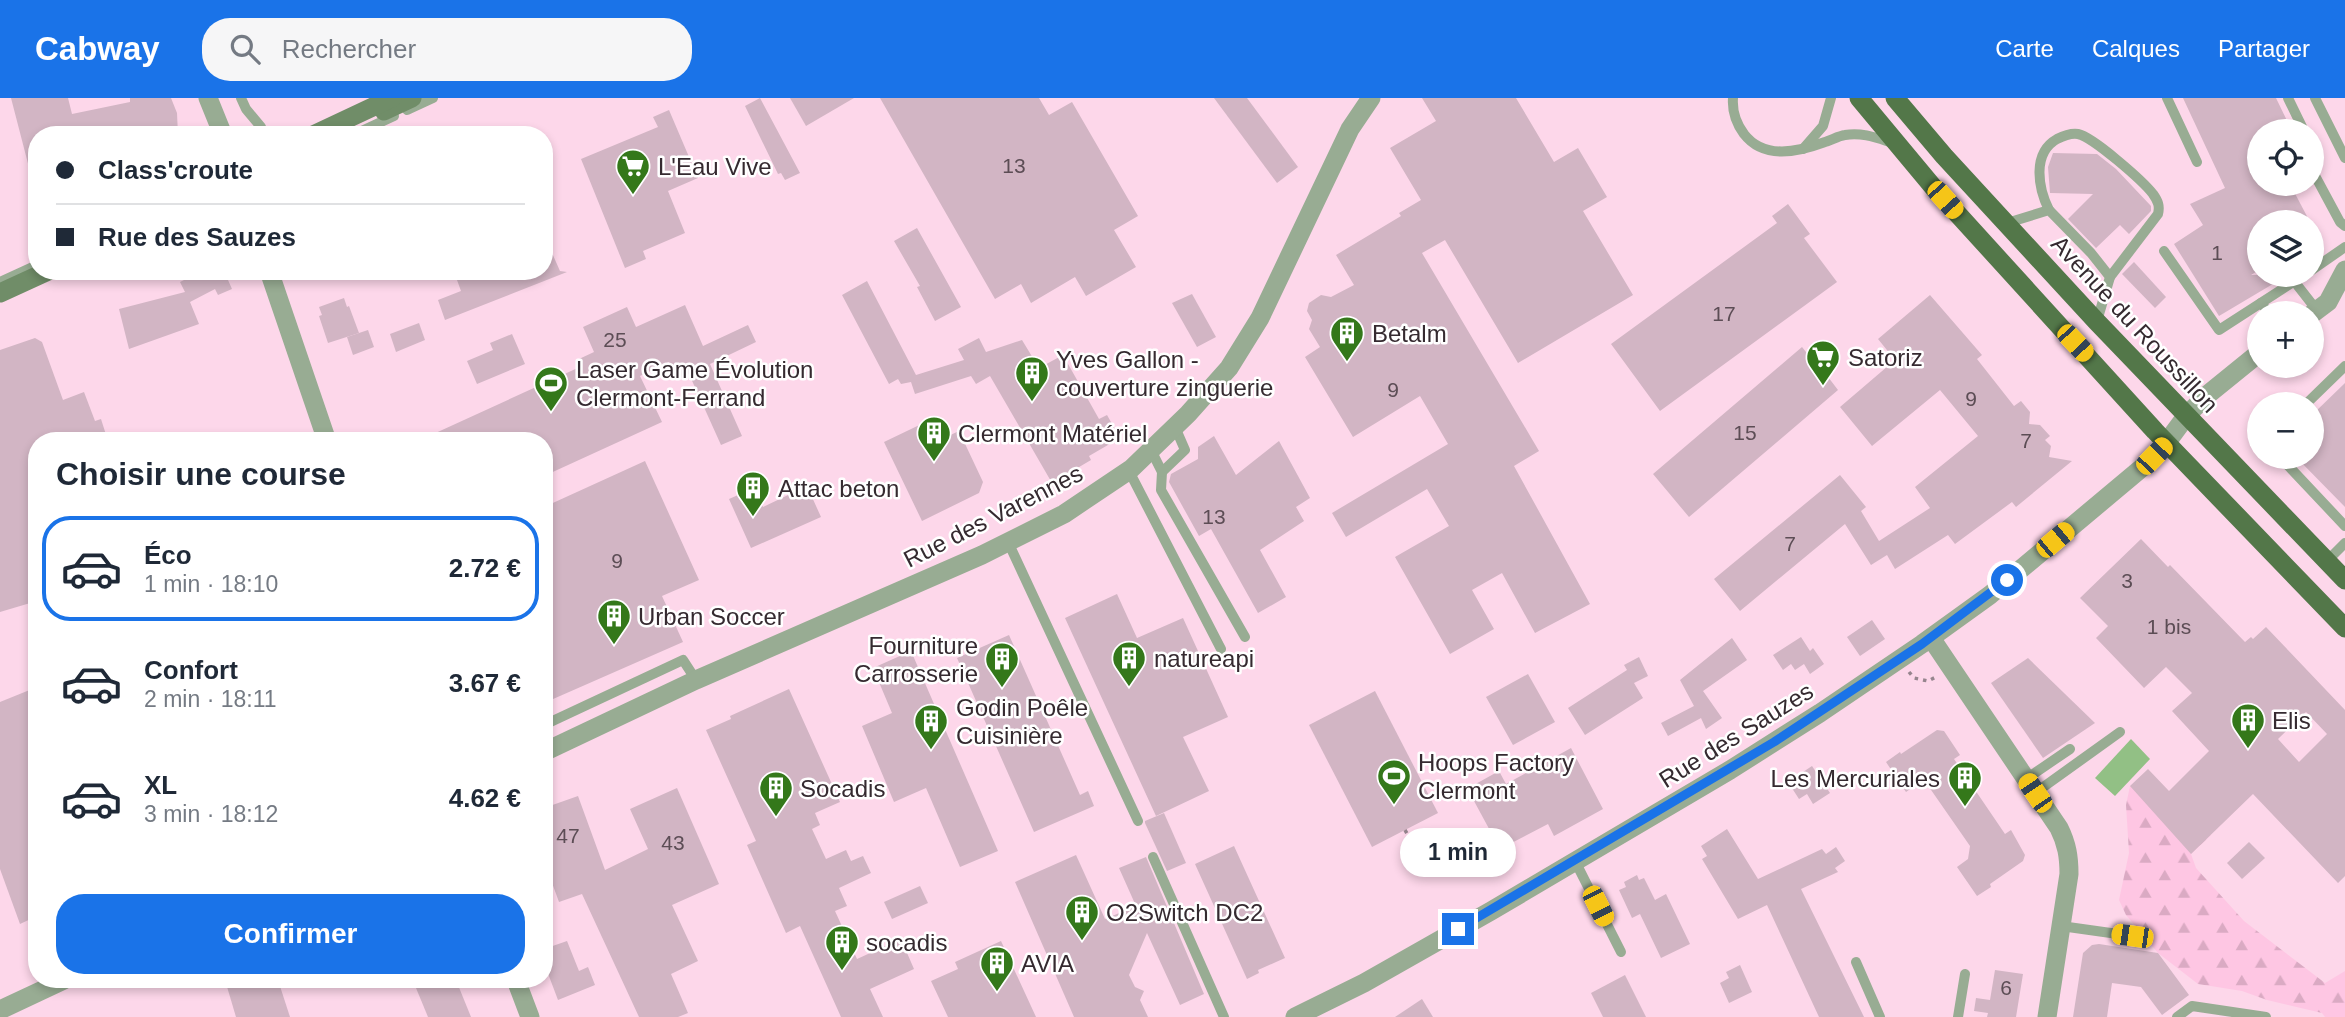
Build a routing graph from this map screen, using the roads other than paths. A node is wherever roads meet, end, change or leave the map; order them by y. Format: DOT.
graph roads {
  1 [pos="208,98"];
  2 [pos="241,98"];
  3 [pos="392,98"];
  4 [pos="412,98"];
  5 [pos="433,98"];
  6 [pos="1371,98"];
  7 [pos="1733,98"];
  8 [pos="1831,98"];
  9 [pos="1859,98"];
  10 [pos="1895,98"];
  11 [pos="1908,98"];
  12 [pos="2167,98"];
  13 [pos="2288,98"];
  14 [pos="2315,98"];
  15 [pos="1912,119"];
  16 [pos="2298,119"];
  17 [pos="219,126"];
  18 [pos="260,126"];
  19 [pos="332,126"];
  20 [pos="354,126"];
  21 [pos="372,126"];
  22 [pos="1897,144"];
  23 [pos="1803,149"];
  24 [pos="2345,158"];
  25 [pos="2197,162"];
  26 [pos="2324,192"];
  27 [pos="2049,210"];
  28 [pos="2007,223"];
  29 [pos="2345,226"];
  30 [pos="2345,247"];
  31 [pos="2164,251"];
  32 [pos="2324,262"];
  33 [pos="28,269"];
  34 [pos="2345,270"];
  35 [pos="2110,277"];
  36 [pos="28,280"];
  37 [pos="272,280"];
  38 [pos="0,282"];
  39 [pos="2285,287"];
  40 [pos="2302,287"];
  41 [pos="0,293"];
  42 [pos="2264,301"];
  43 [pos="2320,301"];
  44 [pos="2324,304"];
  45 [pos="2247,312"];
  46 [pos="2097,322"];
  47 [pos="2247,363"];
  48 [pos="2345,366"];
  49 [pos="2318,392"];
  50 [pos="2187,415"];
  51 [pos="1175,427"];
  52 [pos="324,432"];
  53 [pos="2167,442"];
  54 [pos="1151,450"];
  55 [pos="2291,469"];
  56 [pos="1129,471"];
  57 [pos="1162,472"];
  58 [pos="2345,526"];
  59 [pos="1008,542"];
  60 [pos="2345,543"];
  61 [pos="2327,561"];
  62 [pos="2345,580"];
  63 [pos="2345,628"];
  64 [pos="1245,637"];
  65 [pos="1931,638"];
  66 [pos="1221,649"];
  67 [pos="696,680"];
  68 [pos="553,721"];
  69 [pos="2120,732"];
  70 [pos="553,748"];
  71 [pos="2070,749"];
  72 [pos="2030,786"];
  73 [pos="1138,821"];
  74 [pos="1153,857"];
  75 [pos="1575,861"];
  76 [pos="2061,926"];
  77 [pos="2132,936"];
  78 [pos="1621,952"];
  79 [pos="1856,962"];
  80 [pos="1965,974"];
  81 [pos="47,988"];
  82 [pos="519,988"];
  83 [pos="0,1010"];
  84 [pos="1316,1013"];
  85 [pos="530,1017"];
  86 [pos="1224,1017"];
  87 [pos="1294,1017"];
  88 [pos="1880,1017"];
  89 [pos="1958,1017"];
  90 [pos="2047,1017"];
  91 [pos="2177,1017"];
  92 [pos="2266,1017"];
  1 -- 17 [label="street"];
  2 -- 18 [label="lane"];
  3 -- 19 [label="main road"];
  4 -- 20 [label="main road"];
  5 -- 21 [label="lane"];
  6 -- 51 [label="street, Rue des Varennes"];
  7 -- 23 [label="lane"];
  8 -- 23 [label="lane"];
  9 -- 22 [label="main road"];
  10 -- 15 [label="main road, Avenue du Roussillon"];
  11 -- 15 [label="lane"];
  12 -- 25 [label="lane"];
  13 -- 16 [label="lane"];
  14 -- 24 [label="lane"];
  15 -- 28 [label="main road, Avenue du Roussillon"];
  22 -- 23 [label="lane"];
  22 -- 53 [label="main road"];
  26 -- 29 [label="lane"];
  27 -- 28 [label="lane"];
  27 -- 35 [label="lane"];
  27 -- 35 [label="lane"];
  28 -- 46 [label="main road, Avenue du Roussillon"];
  30 -- 32 [label="lane"];
  31 -- 45 [label="lane"];
  33 -- 38 [label="lane"];
  34 -- 44 [label="street"];
  35 -- 46 [label="lane"];
  36 -- 41 [label="main road"];
  37 -- 52 [label="street"];
  39 -- 42 [label="lane"];
  40 -- 43 [label="lane"];
  46 -- 50 [label="main road, Avenue du Roussillon"];
  47 -- 50 [label="street, Rue des Sauzes"];
  48 -- 49 [label="lane"];
  50 -- 53 [label="street, Rue des Sauzes"];
  50 -- 61 [label="main road, Avenue du Roussillon"];
  51 -- 54 [label="street, Rue des Varennes"];
  51 -- 57 [label="lane"];
  53 -- 63 [label="main road"];
  53 -- 65 [label="street, Rue des Sauzes"];
  54 -- 56 [label="street, Rue des Varennes"];
  54 -- 57 [label="lane"];
  55 -- 58 [label="lane"];
  56 -- 59 [label="street, Rue des Varennes"];
  56 -- 66 [label="lane"];
  57 -- 64 [label="lane"];
  59 -- 67 [label="street, Rue des Varennes"];
  59 -- 73 [label="lane"];
  60 -- 61 [label="lane"];
  61 -- 62 [label="main road, Avenue du Roussillon"];
  65 -- 72 [label="street"];
  65 -- 75 [label="street, Rue des Sauzes"];
  67 -- 68 [label="lane"];
  67 -- 70 [label="street, Rue des Varennes"];
  69 -- 72 [label="lane"];
  71 -- 72 [label="lane"];
  72 -- 76 [label="street"];
  74 -- 86 [label="lane"];
  75 -- 78 [label="lane"];
  75 -- 84 [label="street, Rue des Sauzes"];
  76 -- 77 [label="lane"];
  76 -- 90 [label="street"];
  79 -- 88 [label="lane"];
  80 -- 89 [label="lane"];
  81 -- 83 [label="street"];
  82 -- 85 [label="street"];
  84 -- 87 [label="street, Rue des Sauzes"];
  91 -- 92 [label="lane"];
}
